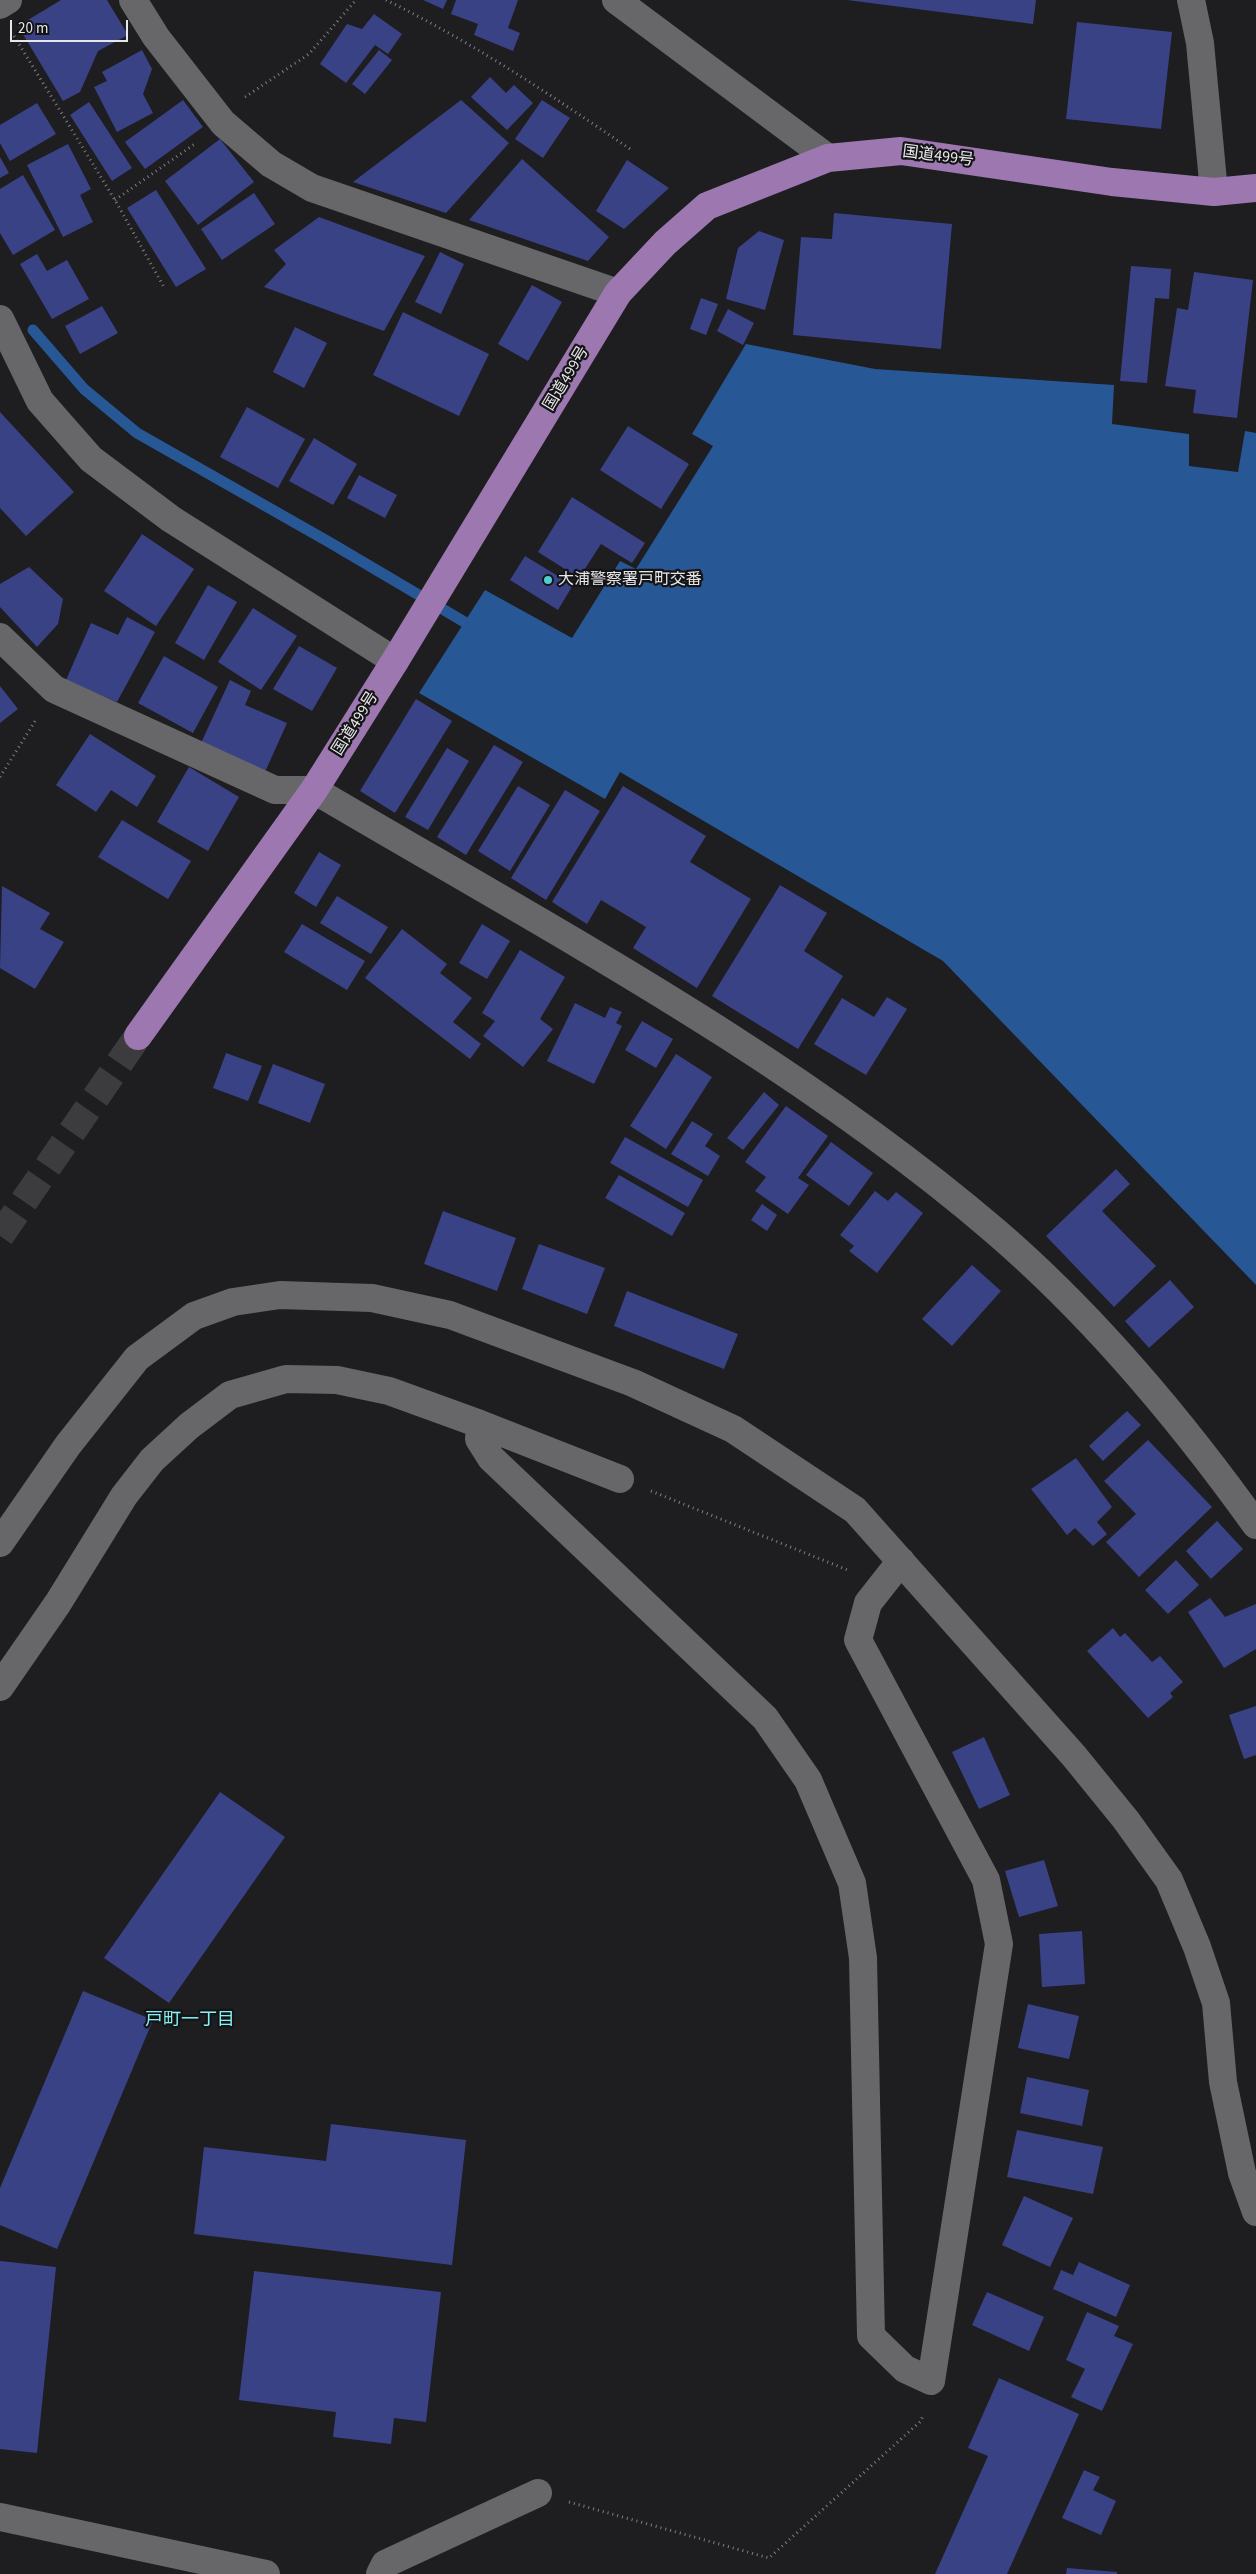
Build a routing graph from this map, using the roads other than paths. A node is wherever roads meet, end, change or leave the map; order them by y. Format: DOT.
graph roads {
  1 [pos="8,0"];
  2 [pos="133,0"];
  3 [pos="616,0"];
  4 [pos="1191,0"];
  5 [pos="5,17"];
  6 [pos="828,158"];
  7 [pos="1256,188"];
  8 [pos="1214,192"];
  9 [pos="618,293"];
  10 [pos="0,319"];
  11 [pos="0,637"];
  12 [pos="395,662"];
  13 [pos="314,790"];
  14 [pos="138,1036"];
  15 [pos="480,1424"];
  16 [pos="620,1479"];
  17 [pos="1256,1525"];
  18 [pos="0,1543"];
  19 [pos="901,1561"];
  20 [pos="0,1687"];
  21 [pos="1256,2212"];
  22 [pos="538,2493"];
  23 [pos="0,2517"];
  24 [pos="266,2574"];
  25 [pos="380,2574"];
  1 -- 5 [label="street"];
  2 -- 9 [label="street"];
  3 -- 6 [label="street"];
  4 -- 8 [label="street"];
  6 -- 8 [label="highway, 国道499号"];
  6 -- 9 [label="highway, 国道499号"];
  7 -- 8 [label="highway, 国道499号"];
  9 -- 12 [label="highway, 国道499号"];
  10 -- 12 [label="street"];
  11 -- 13 [label="street"];
  12 -- 13 [label="highway, 国道499号"];
  13 -- 14 [label="highway, 国道499号"];
  13 -- 17 [label="street"];
  15 -- 16 [label="street"];
  15 -- 19 [label="street"];
  15 -- 20 [label="street"];
  18 -- 19 [label="street"];
  19 -- 21 [label="street"];
  22 -- 25 [label="street"];
  23 -- 24 [label="street"];
}
